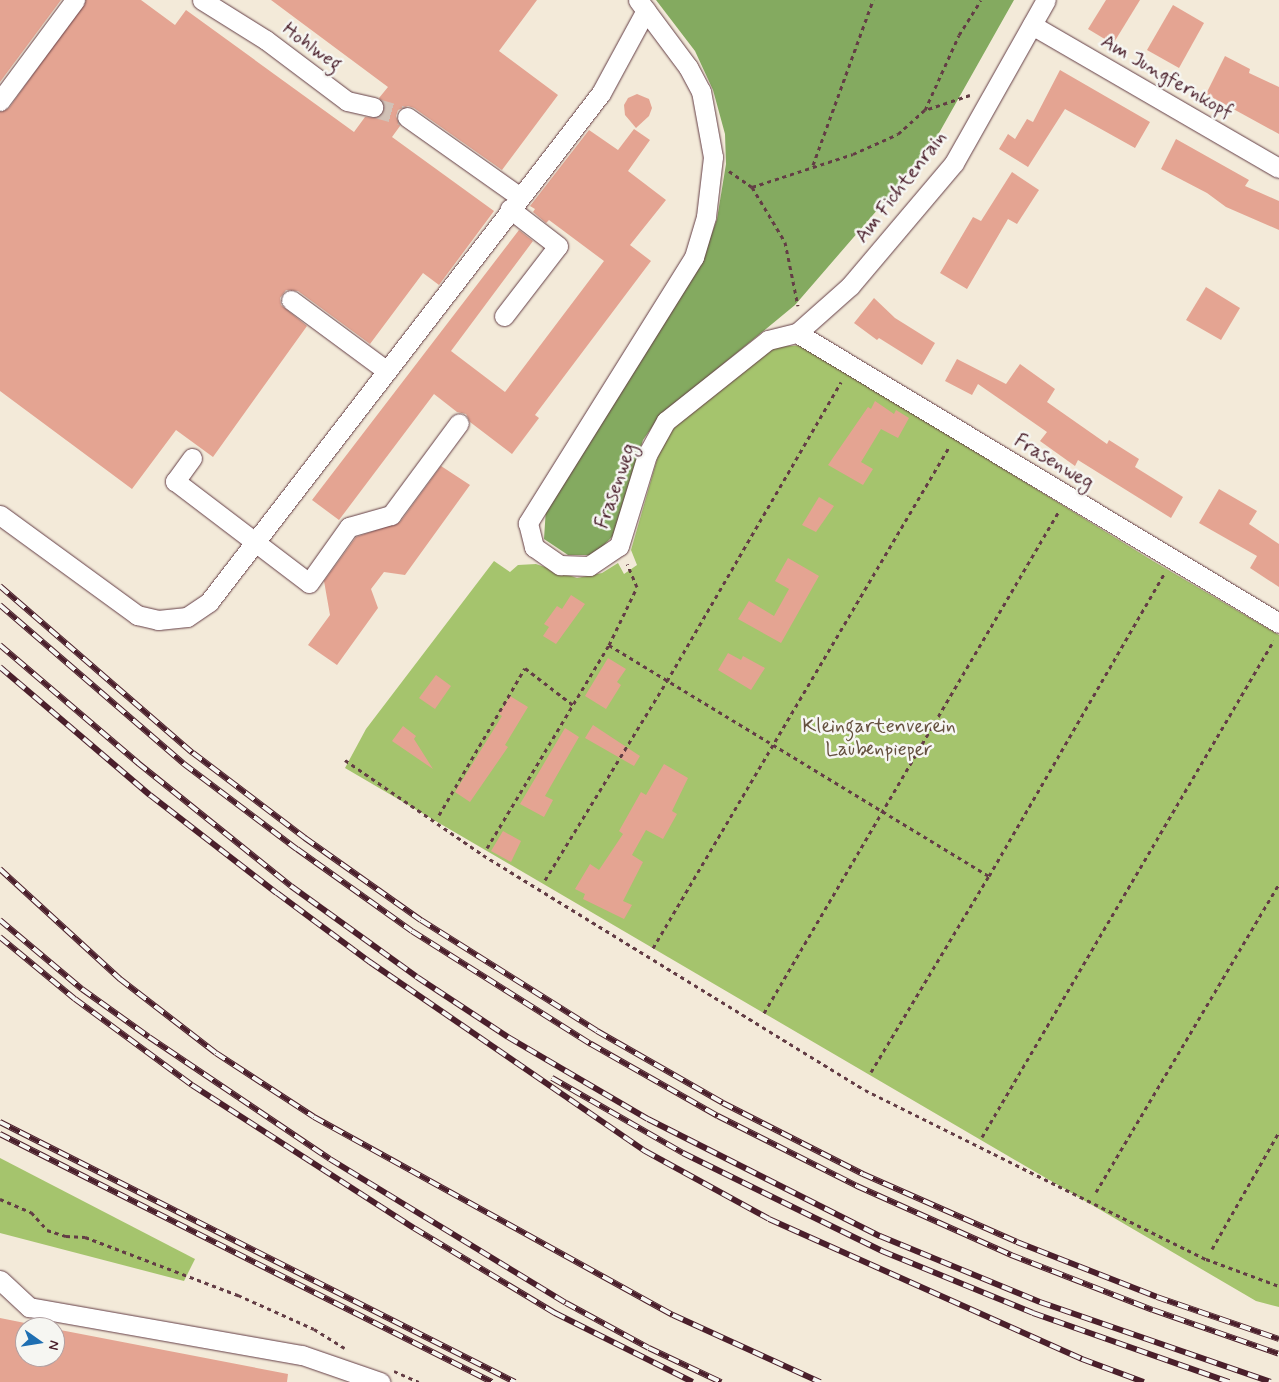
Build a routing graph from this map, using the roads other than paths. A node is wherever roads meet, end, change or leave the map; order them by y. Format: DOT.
graph roads {
  1 [pos="75,0"];
  2 [pos="202,0"];
  3 [pos="1046,0"];
  4 [pos="642,5"];
  5 [pos="1032,25"];
  6 [pos="0,101"];
  7 [pos="373,107"];
  8 [pos="407,117"];
  9 [pos="1279,168"];
  10 [pos="515,203"];
  11 [pos="291,300"];
  12 [pos="504,316"];
  13 [pos="798,333"];
  14 [pos="387,371"];
  15 [pos="459,423"];
  16 [pos="192,458"];
  17 [pos="0,515"];
  18 [pos="255,545"];
  19 [pos="1278,630"];
  20 [pos="0,1280"];
  21 [pos="386,1376"];
  1 -- 6 [label="street"];
  2 -- 7 [label="street, Hohlweg"];
  3 -- 5 [label="street, Am Fichtenrain"];
  4 -- 10 [label="street"];
  4 -- 13 [label="street, Frasenweg"];
  5 -- 9 [label="street, Am Jungfernkopf"];
  5 -- 13 [label="street, Am Fichtenrain"];
  8 -- 10 [label="street"];
  10 -- 12 [label="street"];
  10 -- 14 [label="street"];
  11 -- 14 [label="street"];
  13 -- 19 [label="street, Frasenweg"];
  14 -- 18 [label="street"];
  15 -- 18 [label="street"];
  16 -- 18 [label="street"];
  17 -- 18 [label="street"];
  20 -- 21 [label="street"];
}
